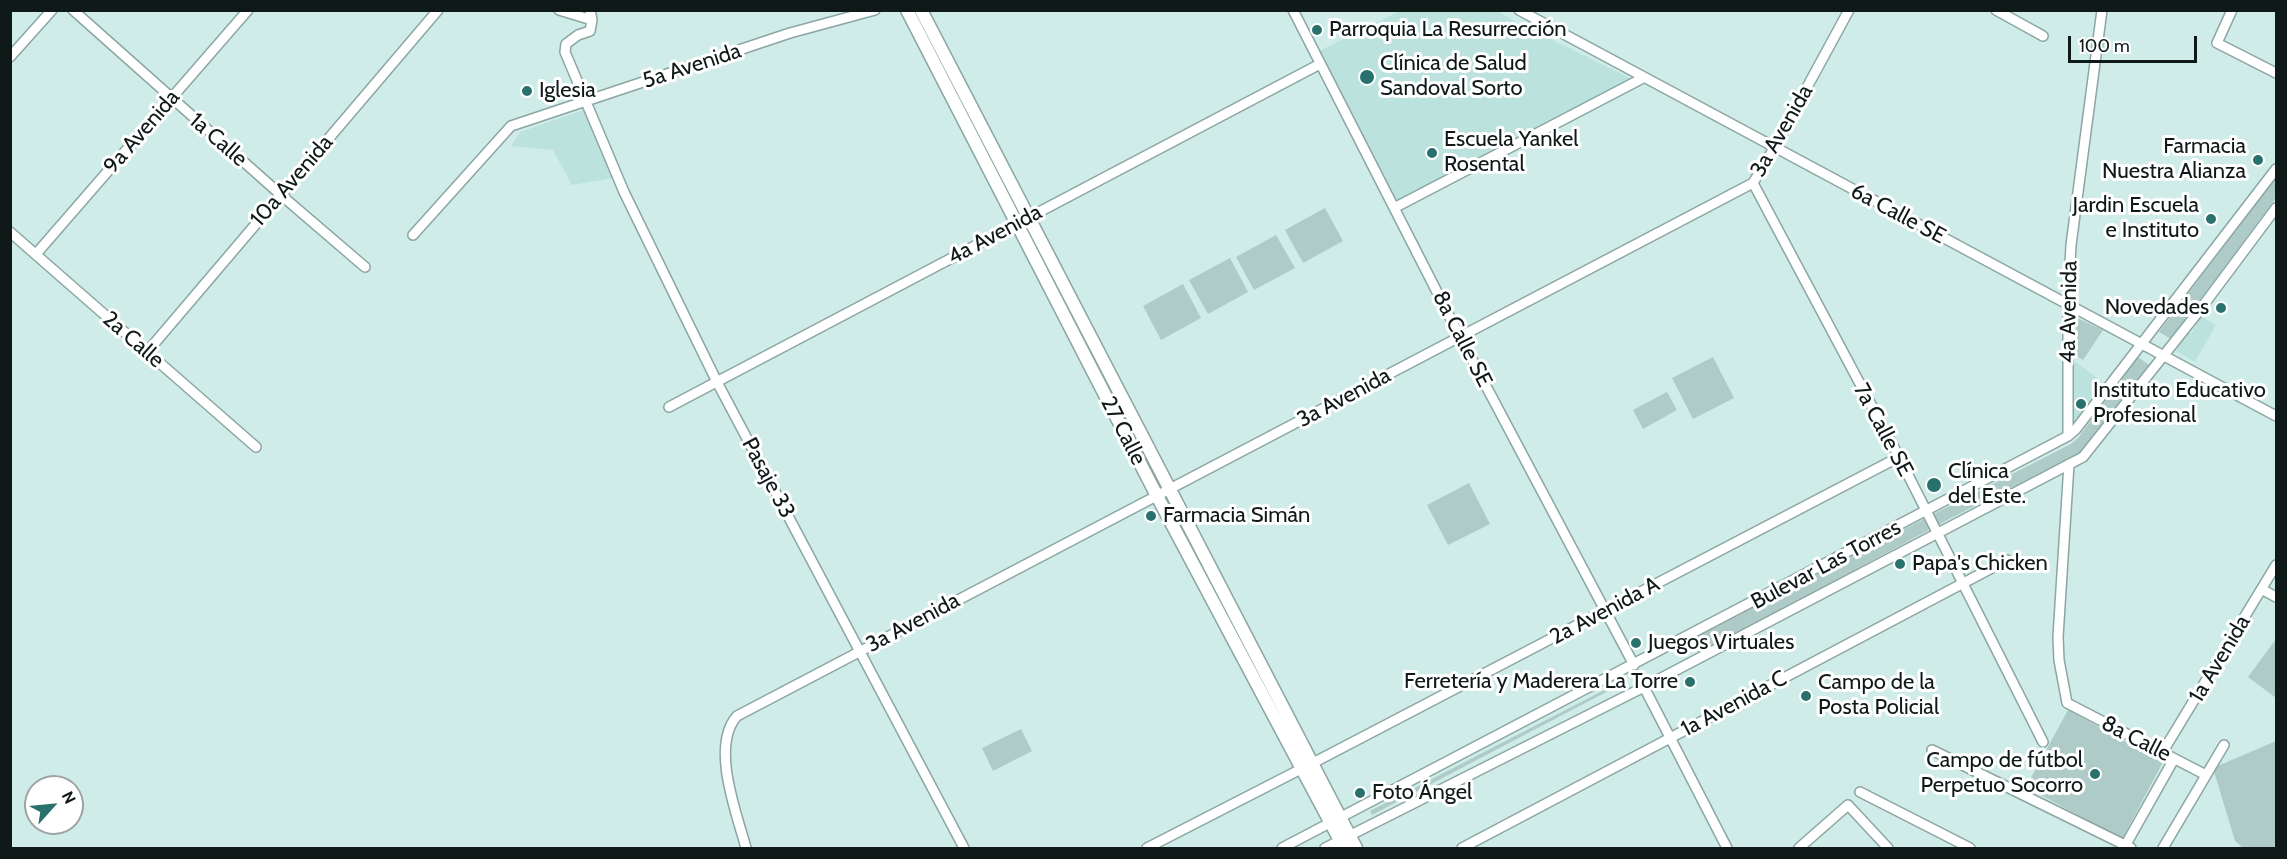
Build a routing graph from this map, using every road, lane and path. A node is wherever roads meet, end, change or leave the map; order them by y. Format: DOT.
graph roads {
  1 [pos="52,10"];
  2 [pos="73,10"];
  3 [pos="248,10"];
  4 [pos="438,10"];
  5 [pos="559,10"];
  6 [pos="875,10"];
  7 [pos="907,10"];
  8 [pos="921,10"];
  9 [pos="1293,10"];
  10 [pos="1519,10"];
  11 [pos="1849,10"];
  12 [pos="1996,10"];
  13 [pos="2103,10"];
  14 [pos="2232,10"];
  15 [pos="591,15"];
  16 [pos="2043,36"];
  17 [pos="10,57"];
  18 [pos="1320,64"];
  19 [pos="2277,73"];
  20 [pos="1643,78"];
  21 [pos="171,98"];
  22 [pos="585,101"];
  23 [pos="1774,148"];
  24 [pos="2277,169"];
  25 [pos="1753,183"];
  26 [pos="281,195"];
  27 [pos="1395,208"];
  28 [pos="2277,208"];
  29 [pos="1022,221"];
  30 [pos="10,232"];
  31 [pos="413,235"];
  32 [pos="36,254"];
  33 [pos="365,267"];
  34 [pos="2068,303"];
  35 [pos="1460,337"];
  36 [pos="2142,345"];
  37 [pos="147,351"];
  38 [pos="2164,356"];
  39 [pos="717,382"];
  40 [pos="669,407"];
  41 [pos="2277,416"];
  42 [pos="2068,436"];
  43 [pos="256,447"];
  44 [pos="1899,457"];
  45 [pos="2069,464"];
  46 [pos="1169,490"];
  47 [pos="1156,496"];
  48 [pos="1926,512"];
  49 [pos="1936,533"];
  50 [pos="2007,560"];
  51 [pos="2277,565"];
  52 [pos="1962,584"];
  53 [pos="2263,590"];
  54 [pos="2277,597"];
  55 [pos="1604,611"];
  56 [pos="860,651"];
  57 [pos="1634,665"];
  58 [pos="1644,687"];
  59 [pos="1671,738"];
  60 [pos="2043,742"];
  61 [pos="2224,746"];
  62 [pos="1932,750"];
  63 [pos="2162,753"];
  64 [pos="2174,759"];
  65 [pos="1306,766"];
  66 [pos="2206,776"];
  67 [pos="1860,792"];
  68 [pos="1335,820"];
  69 [pos="1348,839"];
  70 [pos="2128,847"];
  71 [pos="746,849"];
  72 [pos="964,849"];
  73 [pos="1147,849"];
  74 [pos="1282,849"];
  75 [pos="1325,849"];
  76 [pos="1356,849"];
  77 [pos="1462,849"];
  78 [pos="1727,849"];
  79 [pos="1799,849"];
  80 [pos="1888,849"];
  81 [pos="1970,849"];
  82 [pos="2163,849"];
  1 -- 17 [label="street"];
  2 -- 21 [label="street, 1a Calle"];
  3 -- 21 [label="street, 9a Avenida"];
  4 -- 26 [label="street, 10a Avenida"];
  5 -- 15 [label="street"];
  6 -- 22 [label="street, 5a Avenida"];
  7 -- 29 [label="main road, 27 Calle"];
  8 -- 29 [label="main road, 27 Calle"];
  9 -- 18 [label="street, 8a Calle SE"];
  10 -- 20 [label="street, 6a Calle SE"];
  11 -- 23 [label="street, 3a Avenida"];
  12 -- 16 [label="street"];
  13 -- 34 [label="street, 4a Avenida"];
  14 -- 19 [label="street"];
  15 -- 22 [label="street, Pasaje 33"];
  18 -- 27 [label="street, 8a Calle SE"];
  18 -- 29 [label="street, 4a Avenida"];
  20 -- 23 [label="street, 6a Calle SE"];
  20 -- 27 [label="street"];
  21 -- 26 [label="street, 1a Calle"];
  21 -- 32 [label="street, 9a Avenida"];
  22 -- 31 [label="street, 5a Avenida"];
  22 -- 39 [label="street, Pasaje 33"];
  23 -- 25 [label="street, 3a Avenida"];
  23 -- 34 [label="street, 6a Calle SE"];
  24 -- 36 [label="street, Bulevar Las Torres"];
  25 -- 35 [label="street, 3a Avenida"];
  25 -- 44 [label="street, 7a Calle SE"];
  26 -- 33 [label="street, 1a Calle"];
  26 -- 37 [label="street, 10a Avenida"];
  27 -- 35 [label="street, 8a Calle SE"];
  28 -- 38 [label="street, Bulevar Las Torres"];
  29 -- 39 [label="street, 4a Avenida"];
  29 -- 46 [label="main road, 27 Calle"];
  29 -- 47 [label="main road, 27 Calle"];
  30 -- 32 [label="street, 2a Calle"];
  32 -- 37 [label="street, 2a Calle"];
  34 -- 36 [label="street, 6a Calle SE"];
  34 -- 42 [label="street, 4a Avenida"];
  35 -- 46 [label="street, 3a Avenida"];
  35 -- 55 [label="street, 8a Calle SE"];
  36 -- 38 [label="street, 6a Calle SE"];
  36 -- 42 [label="street, Bulevar Las Torres"];
  37 -- 43 [label="street, 2a Calle"];
  38 -- 41 [label="street, 6a Calle SE"];
  38 -- 45 [label="street, Bulevar Las Torres"];
  39 -- 40 [label="street, 4a Avenida"];
  39 -- 56 [label="street, Pasaje 33"];
  42 -- 48 [label="street, Bulevar Las Torres"];
  44 -- 48 [label="street, 7a Calle SE"];
  44 -- 55 [label="street, 2a Avenida A"];
  45 -- 49 [label="street, Bulevar Las Torres"];
  45 -- 63 [label="street, 8a Calle"];
  46 -- 47 [label="street, 3a Avenida"];
  46 -- 65 [label="main road, 27 Calle"];
  47 -- 56 [label="street, 3a Avenida"];
  47 -- 65 [label="main road, 27 Calle"];
  48 -- 49 [label="street, 7a Calle SE"];
  48 -- 57 [label="street, Bulevar Las Torres"];
  49 -- 52 [label="street, 7a Calle SE"];
  49 -- 58 [label="street, Bulevar Las Torres"];
  50 -- 52 [label="street, 1a Avenida C"];
  51 -- 53 [label="street, 1a Avenida"];
  52 -- 59 [label="street, 1a Avenida C"];
  52 -- 60 [label="street, 7a Calle SE"];
  53 -- 54 [label="street"];
  53 -- 63 [label="street, 1a Avenida"];
  55 -- 57 [label="street, 8a Calle SE"];
  55 -- 65 [label="street, 2a Avenida A"];
  56 -- 71 [label="street, 3a Avenida"];
  56 -- 72 [label="street, Pasaje 33"];
  57 -- 68 [label="street, Bulevar Las Torres"];
  58 -- 59 [label="street"];
  58 -- 69 [label="street, Bulevar Las Torres"];
  59 -- 77 [label="street, 1a Avenida C"];
  59 -- 78 [label="street"];
  61 -- 66 [label="street"];
  62 -- 70 [label="street"];
  63 -- 64 [label="street, 8a Calle"];
  64 -- 66 [label="street, 8a Calle"];
  64 -- 70 [label="street"];
  65 -- 68 [label="main road, 27 Calle"];
  65 -- 73 [label="street, 2a Avenida A"];
  66 -- 82 [label="street"];
  67 -- 81 [label="street"];
  68 -- 69 [label="main road, 27 Calle"];
  68 -- 74 [label="street, Bulevar Las Torres"];
  69 -- 75 [label="street, Bulevar Las Torres"];
  69 -- 76 [label="main road, 27 Calle"];
  79 -- 80 [label="street"];
}
